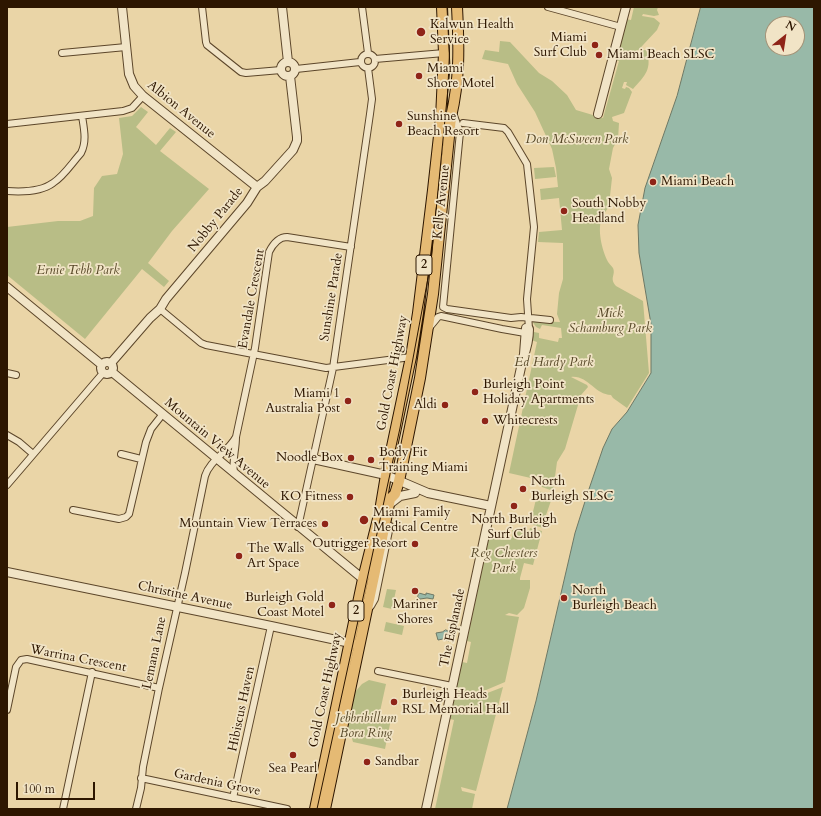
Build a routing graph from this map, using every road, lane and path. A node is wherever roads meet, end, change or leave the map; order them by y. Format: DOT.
graph roads {
  1 [pos="122,7"];
  2 [pos="202,7"];
  3 [pos="282,7"];
  4 [pos="362,7"];
  5 [pos="442,7"];
  6 [pos="458,7"];
  7 [pos="548,7"];
  8 [pos="626,7"];
  9 [pos="621,27"];
  10 [pos="126,47"];
  11 [pos="62,53"];
  12 [pos="444,53"];
  13 [pos="368,54"];
  14 [pos="375,59"];
  15 [pos="288,62"];
  16 [pos="360,62"];
  17 [pos="368,68"];
  18 [pos="296,69"];
  19 [pos="281,70"];
  20 [pos="290,76"];
  21 [pos="143,96"];
  22 [pos="452,111"];
  23 [pos="598,114"];
  24 [pos="82,116"];
  25 [pos="463,123"];
  26 [pos="7,124"];
  27 [pos="257,187"];
  28 [pos="7,191"];
  29 [pos="351,247"];
  30 [pos="7,287"];
  31 [pos="160,309"];
  32 [pos="527,318"];
  33 [pos="550,320"];
  34 [pos="428,329"];
  35 [pos="527,331"];
  36 [pos="254,354"];
  37 [pos="410,357"];
  38 [pos="111,363"];
  39 [pos="332,368"];
  40 [pos="103,369"];
  41 [pos="112,372"];
  42 [pos="7,373"];
  43 [pos="16,375"];
  44 [pos="162,414"];
  45 [pos="7,435"];
  46 [pos="236,437"];
  47 [pos="33,454"];
  48 [pos="121,454"];
  49 [pos="141,459"];
  50 [pos="217,460"];
  51 [pos="313,460"];
  52 [pos="234,474"];
  53 [pos="386,475"];
  54 [pos="398,482"];
  55 [pos="7,485"];
  56 [pos="415,493"];
  57 [pos="428,493"];
  58 [pos="391,506"];
  59 [pos="491,506"];
  60 [pos="72,510"];
  61 [pos="298,527"];
  62 [pos="7,572"];
  63 [pos="362,579"];
  64 [pos="177,606"];
  65 [pos="271,626"];
  66 [pos="354,644"];
  67 [pos="378,671"];
  68 [pos="92,672"];
  69 [pos="452,686"];
  70 [pos="159,688"];
  71 [pos="7,710"];
  72 [pos="141,778"];
  73 [pos="233,798"];
  74 [pos="314,807"];
  75 [pos="63,809"];
  76 [pos="136,809"];
  77 [pos="287,809"];
  78 [pos="325,809"];
  79 [pos="426,809"];
  1 -- 10 [label="street, Albion Avenue"];
  2 -- 19 [label="street"];
  3 -- 15 [label="street"];
  4 -- 13 [label="street"];
  5 -- 12 [label="highway, Gold Coast Highway / 2"];
  6 -- 22 [label="highway, Gold Coast Highway / 2"];
  7 -- 9 [label="street"];
  8 -- 9 [label="street"];
  9 -- 23 [label="street"];
  10 -- 11 [label="street"];
  10 -- 21 [label="street, Albion Avenue"];
  12 -- 14 [label="street"];
  12 -- 37 [label="highway, Gold Coast Highway / 2"];
  13 -- 14 [label="street"];
  13 -- 16 [label="street"];
  14 -- 17 [label="street"];
  15 -- 18 [label="street"];
  15 -- 19 [label="street"];
  16 -- 17 [label="street"];
  16 -- 18 [label="street"];
  17 -- 29 [label="street, Sunshine Parade"];
  18 -- 20 [label="street"];
  19 -- 20 [label="street"];
  20 -- 27 [label="street, Nobby Parade"];
  21 -- 24 [label="street"];
  21 -- 27 [label="street, Albion Avenue"];
  22 -- 32 [label="street, Kelly Avenue"];
  22 -- 34 [label="highway, Gold Coast Highway / 2"];
  24 -- 26 [label="street"];
  24 -- 28 [label="street"];
  25 -- 32 [label="street"];
  27 -- 31 [label="street, Nobby Parade"];
  29 -- 36 [label="street, Evandale Crescent"];
  29 -- 39 [label="street, Sunshine Parade"];
  30 -- 40 [label="street"];
  31 -- 36 [label="street"];
  31 -- 38 [label="street, Nobby Parade"];
  32 -- 33 [label="street, Kelly Avenue"];
  32 -- 35 [label="street"];
  34 -- 35 [label="street"];
  34 -- 54 [label="highway, Gold Coast Highway / 2"];
  35 -- 59 [label="street, The Esplanade"];
  36 -- 39 [label="street"];
  36 -- 46 [label="street, Evandale Crescent"];
  37 -- 39 [label="street"];
  37 -- 53 [label="highway, Gold Coast Highway / 2"];
  38 -- 40 [label="street"];
  38 -- 41 [label="street"];
  39 -- 51 [label="street, Sunshine Parade"];
  40 -- 41 [label="street"];
  40 -- 47 [label="street"];
  41 -- 44 [label="street, Mountain View Avenue"];
  42 -- 43 [label="street"];
  44 -- 49 [label="street"];
  44 -- 50 [label="street, Mountain View Avenue"];
  45 -- 47 [label="street"];
  46 -- 50 [label="street, Evandale Crescent"];
  46 -- 52 [label="street, Evandale Crescent"];
  47 -- 55 [label="street"];
  48 -- 49 [label="street"];
  49 -- 60 [label="street"];
  50 -- 52 [label="street, Mountain View Avenue"];
  50 -- 64 [label="street, Lemana Lane"];
  51 -- 53 [label="street"];
  51 -- 61 [label="street, Sunshine Parade"];
  52 -- 61 [label="street, Mountain View Avenue"];
  53 -- 54 [label="street"];
  53 -- 63 [label="highway, Gold Coast Highway / 2"];
  54 -- 56 [label="street"];
  54 -- 57 [label="street"];
  54 -- 58 [label="highway, Gold Coast Highway / 2"];
  56 -- 57 [label="street"];
  56 -- 58 [label="street"];
  57 -- 59 [label="street"];
  58 -- 66 [label="highway, Gold Coast Highway / 2"];
  59 -- 69 [label="street, The Esplanade"];
  61 -- 63 [label="street, Mountain View Avenue"];
  62 -- 64 [label="street, Christine Avenue"];
  63 -- 66 [label="highway, Gold Coast Highway / 2"];
  64 -- 65 [label="street, Christine Avenue"];
  64 -- 70 [label="street, Lemana Lane"];
  65 -- 66 [label="street, Christine Avenue"];
  65 -- 73 [label="street, Hibiscus Haven"];
  66 -- 74 [label="highway, Gold Coast Highway / 2"];
  66 -- 78 [label="highway, Gold Coast Highway / 2"];
  67 -- 69 [label="street"];
  68 -- 70 [label="street, Warrina Crescent"];
  68 -- 71 [label="street, Warrina Crescent"];
  68 -- 75 [label="street"];
  69 -- 79 [label="street, The Esplanade"];
  70 -- 72 [label="street, Lemana Lane"];
  72 -- 73 [label="street, Gardenia Grove"];
  72 -- 76 [label="street, Lemana Lane"];
  73 -- 77 [label="street, Gardenia Grove"];
}
